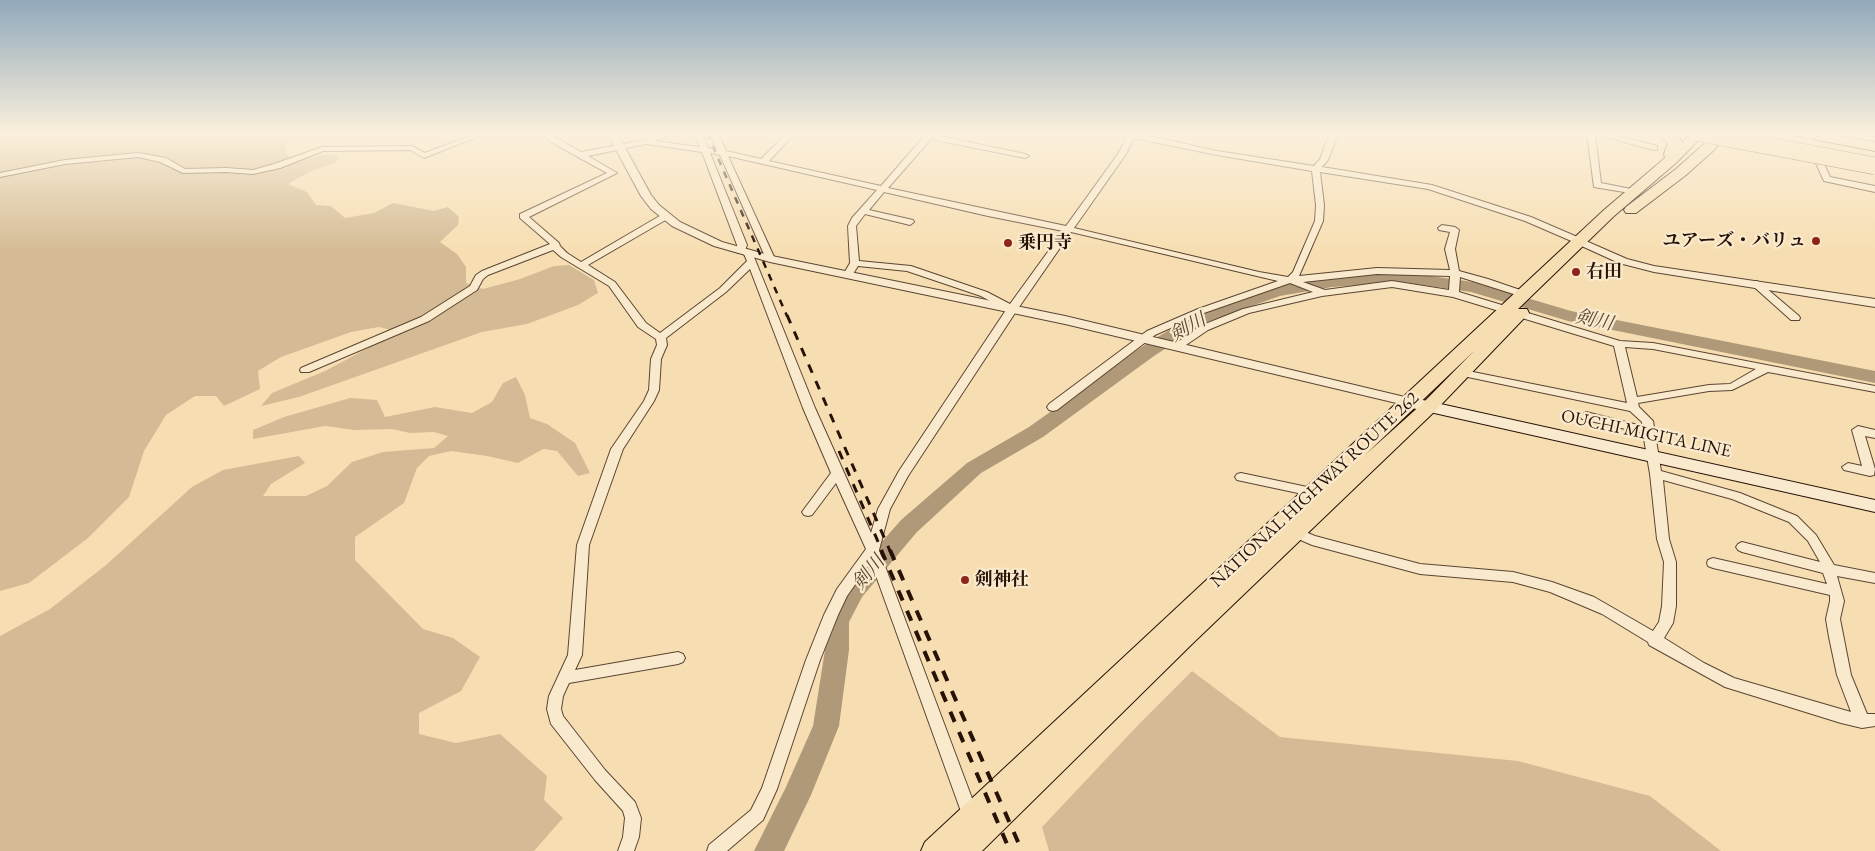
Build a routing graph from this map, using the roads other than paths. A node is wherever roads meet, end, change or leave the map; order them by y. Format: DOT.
graph roads {
  1 [pos="612,173"];
  2 [pos="634,173"];
  3 [pos="714,173"];
  4 [pos="733,173"];
  5 [pos="813,173"];
  6 [pos="898,173"];
  7 [pos="1109,173"];
  8 [pos="1316,173"];
  9 [pos="1339,173"];
  10 [pos="1596,173"];
  11 [pos="1656,173"];
  12 [pos="1680,173"];
  13 [pos="1824,173"];
  14 [pos="885,188"];
  15 [pos="1875,189"];
  16 [pos="1633,192"];
  17 [pos="864,210"];
  18 [pos="666,216"];
  19 [pos="910,222"];
  20 [pos="1442,228"];
  21 [pos="1068,229"];
  22 [pos="1584,244"];
  23 [pos="554,246"];
  24 [pos="747,256"];
  25 [pos="770,259"];
  26 [pos="854,263"];
  27 [pos="582,265"];
  28 [pos="1455,273"];
  29 [pos="848,275"];
  30 [pos="1294,282"];
  31 [pos="1756,284"];
  32 [pos="1320,292"];
  33 [pos="1454,294"];
  34 [pos="1875,303"];
  35 [pos="1519,305"];
  36 [pos="1012,309"];
  37 [pos="1795,318"];
  38 [pos="661,338"];
  39 [pos="1146,340"];
  40 [pos="1619,344"];
  41 [pos="1173,346"];
  42 [pos="1768,367"];
  43 [pos="305,370"];
  44 [pos="1463,373"];
  45 [pos="1875,389"];
  46 [pos="1419,404"];
  47 [pos="1633,405"];
  48 [pos="1053,407"];
  49 [pos="1586,416"];
  50 [pos="1649,431"];
  51 [pos="1875,434"];
  52 [pos="1654,455"];
  53 [pos="1848,467"];
  54 [pos="837,473"];
  55 [pos="1656,474"];
  56 [pos="1241,477"];
  57 [pos="1312,492"];
  58 [pos="1875,506"];
  59 [pos="808,512"];
  60 [pos="1286,529"];
  61 [pos="1742,547"];
  62 [pos="873,550"];
  63 [pos="1713,563"];
  64 [pos="1828,569"];
  65 [pos="1875,578"];
  66 [pos="1836,591"];
  67 [pos="1654,641"];
  68 [pos="678,658"];
  69 [pos="565,678"];
  70 [pos="1868,721"];
  71 [pos="971,818"];
  72 [pos="626,851"];
  73 [pos="715,851"];
  74 [pos="935,851"];
  75 [pos="963,851"];
  1 -- 23 [label="street"];
  2 -- 18 [label="street"];
  3 -- 24 [label="street"];
  4 -- 25 [label="street"];
  5 -- 14 [label="street"];
  6 -- 14 [label="street"];
  7 -- 21 [label="street"];
  8 -- 30 [label="street"];
  9 -- 22 [label="street"];
  10 -- 16 [label="street"];
  11 -- 16 [label="highway, NATIONAL HIGHWAY ROUTE 262"];
  12 -- 22 [label="highway, NATIONAL HIGHWAY ROUTE 262"];
  13 -- 15 [label="street"];
  14 -- 17 [label="street"];
  14 -- 21 [label="street"];
  16 -- 22 [label="highway, NATIONAL HIGHWAY ROUTE 262"];
  17 -- 19 [label="street"];
  17 -- 26 [label="street"];
  18 -- 24 [label="street"];
  18 -- 27 [label="street"];
  20 -- 28 [label="street"];
  21 -- 30 [label="street"];
  21 -- 36 [label="street"];
  22 -- 31 [label="street"];
  22 -- 35 [label="highway, NATIONAL HIGHWAY ROUTE 262"];
  23 -- 27 [label="street"];
  23 -- 43 [label="street"];
  24 -- 25 [label="street"];
  24 -- 38 [label="street"];
  24 -- 54 [label="street"];
  25 -- 29 [label="street"];
  26 -- 29 [label="street"];
  26 -- 36 [label="street"];
  27 -- 38 [label="street"];
  28 -- 30 [label="street"];
  28 -- 33 [label="street"];
  28 -- 35 [label="street"];
  29 -- 36 [label="street"];
  30 -- 32 [label="street"];
  30 -- 39 [label="street"];
  31 -- 34 [label="street"];
  31 -- 37 [label="street"];
  32 -- 33 [label="street"];
  32 -- 41 [label="street"];
  33 -- 35 [label="street"];
  35 -- 40 [label="street"];
  35 -- 44 [label="highway, NATIONAL HIGHWAY ROUTE 262"];
  35 -- 46 [label="highway, NATIONAL HIGHWAY ROUTE 262"];
  36 -- 39 [label="street"];
  36 -- 62 [label="street"];
  38 -- 69 [label="street"];
  39 -- 41 [label="street"];
  39 -- 48 [label="street"];
  40 -- 42 [label="street"];
  40 -- 47 [label="street"];
  41 -- 46 [label="street"];
  42 -- 45 [label="street"];
  42 -- 47 [label="street"];
  44 -- 46 [label="highway, NATIONAL HIGHWAY ROUTE 262"];
  44 -- 47 [label="street"];
  46 -- 52 [label="main road, OUCHI MIGITA LINE"];
  46 -- 57 [label="highway, NATIONAL HIGHWAY ROUTE 262"];
  46 -- 60 [label="highway, NATIONAL HIGHWAY ROUTE 262"];
  47 -- 50 [label="street"];
  49 -- 50 [label="street"];
  50 -- 52 [label="street"];
  51 -- 53 [label="street"];
  52 -- 55 [label="street"];
  52 -- 58 [label="main road, OUCHI MIGITA LINE"];
  54 -- 59 [label="street"];
  54 -- 62 [label="street"];
  55 -- 64 [label="street"];
  55 -- 67 [label="street"];
  56 -- 57 [label="street"];
  57 -- 60 [label="highway, NATIONAL HIGHWAY ROUTE 262"];
  60 -- 67 [label="street"];
  60 -- 71 [label="highway, NATIONAL HIGHWAY ROUTE 262"];
  60 -- 75 [label="highway, NATIONAL HIGHWAY ROUTE 262"];
  61 -- 64 [label="street"];
  62 -- 71 [label="street"];
  62 -- 73 [label="street"];
  63 -- 66 [label="street"];
  64 -- 65 [label="street"];
  64 -- 66 [label="street"];
  66 -- 70 [label="street"];
  67 -- 70 [label="street"];
  68 -- 69 [label="street"];
  69 -- 72 [label="street"];
  71 -- 74 [label="highway, NATIONAL HIGHWAY ROUTE 262"];
}
